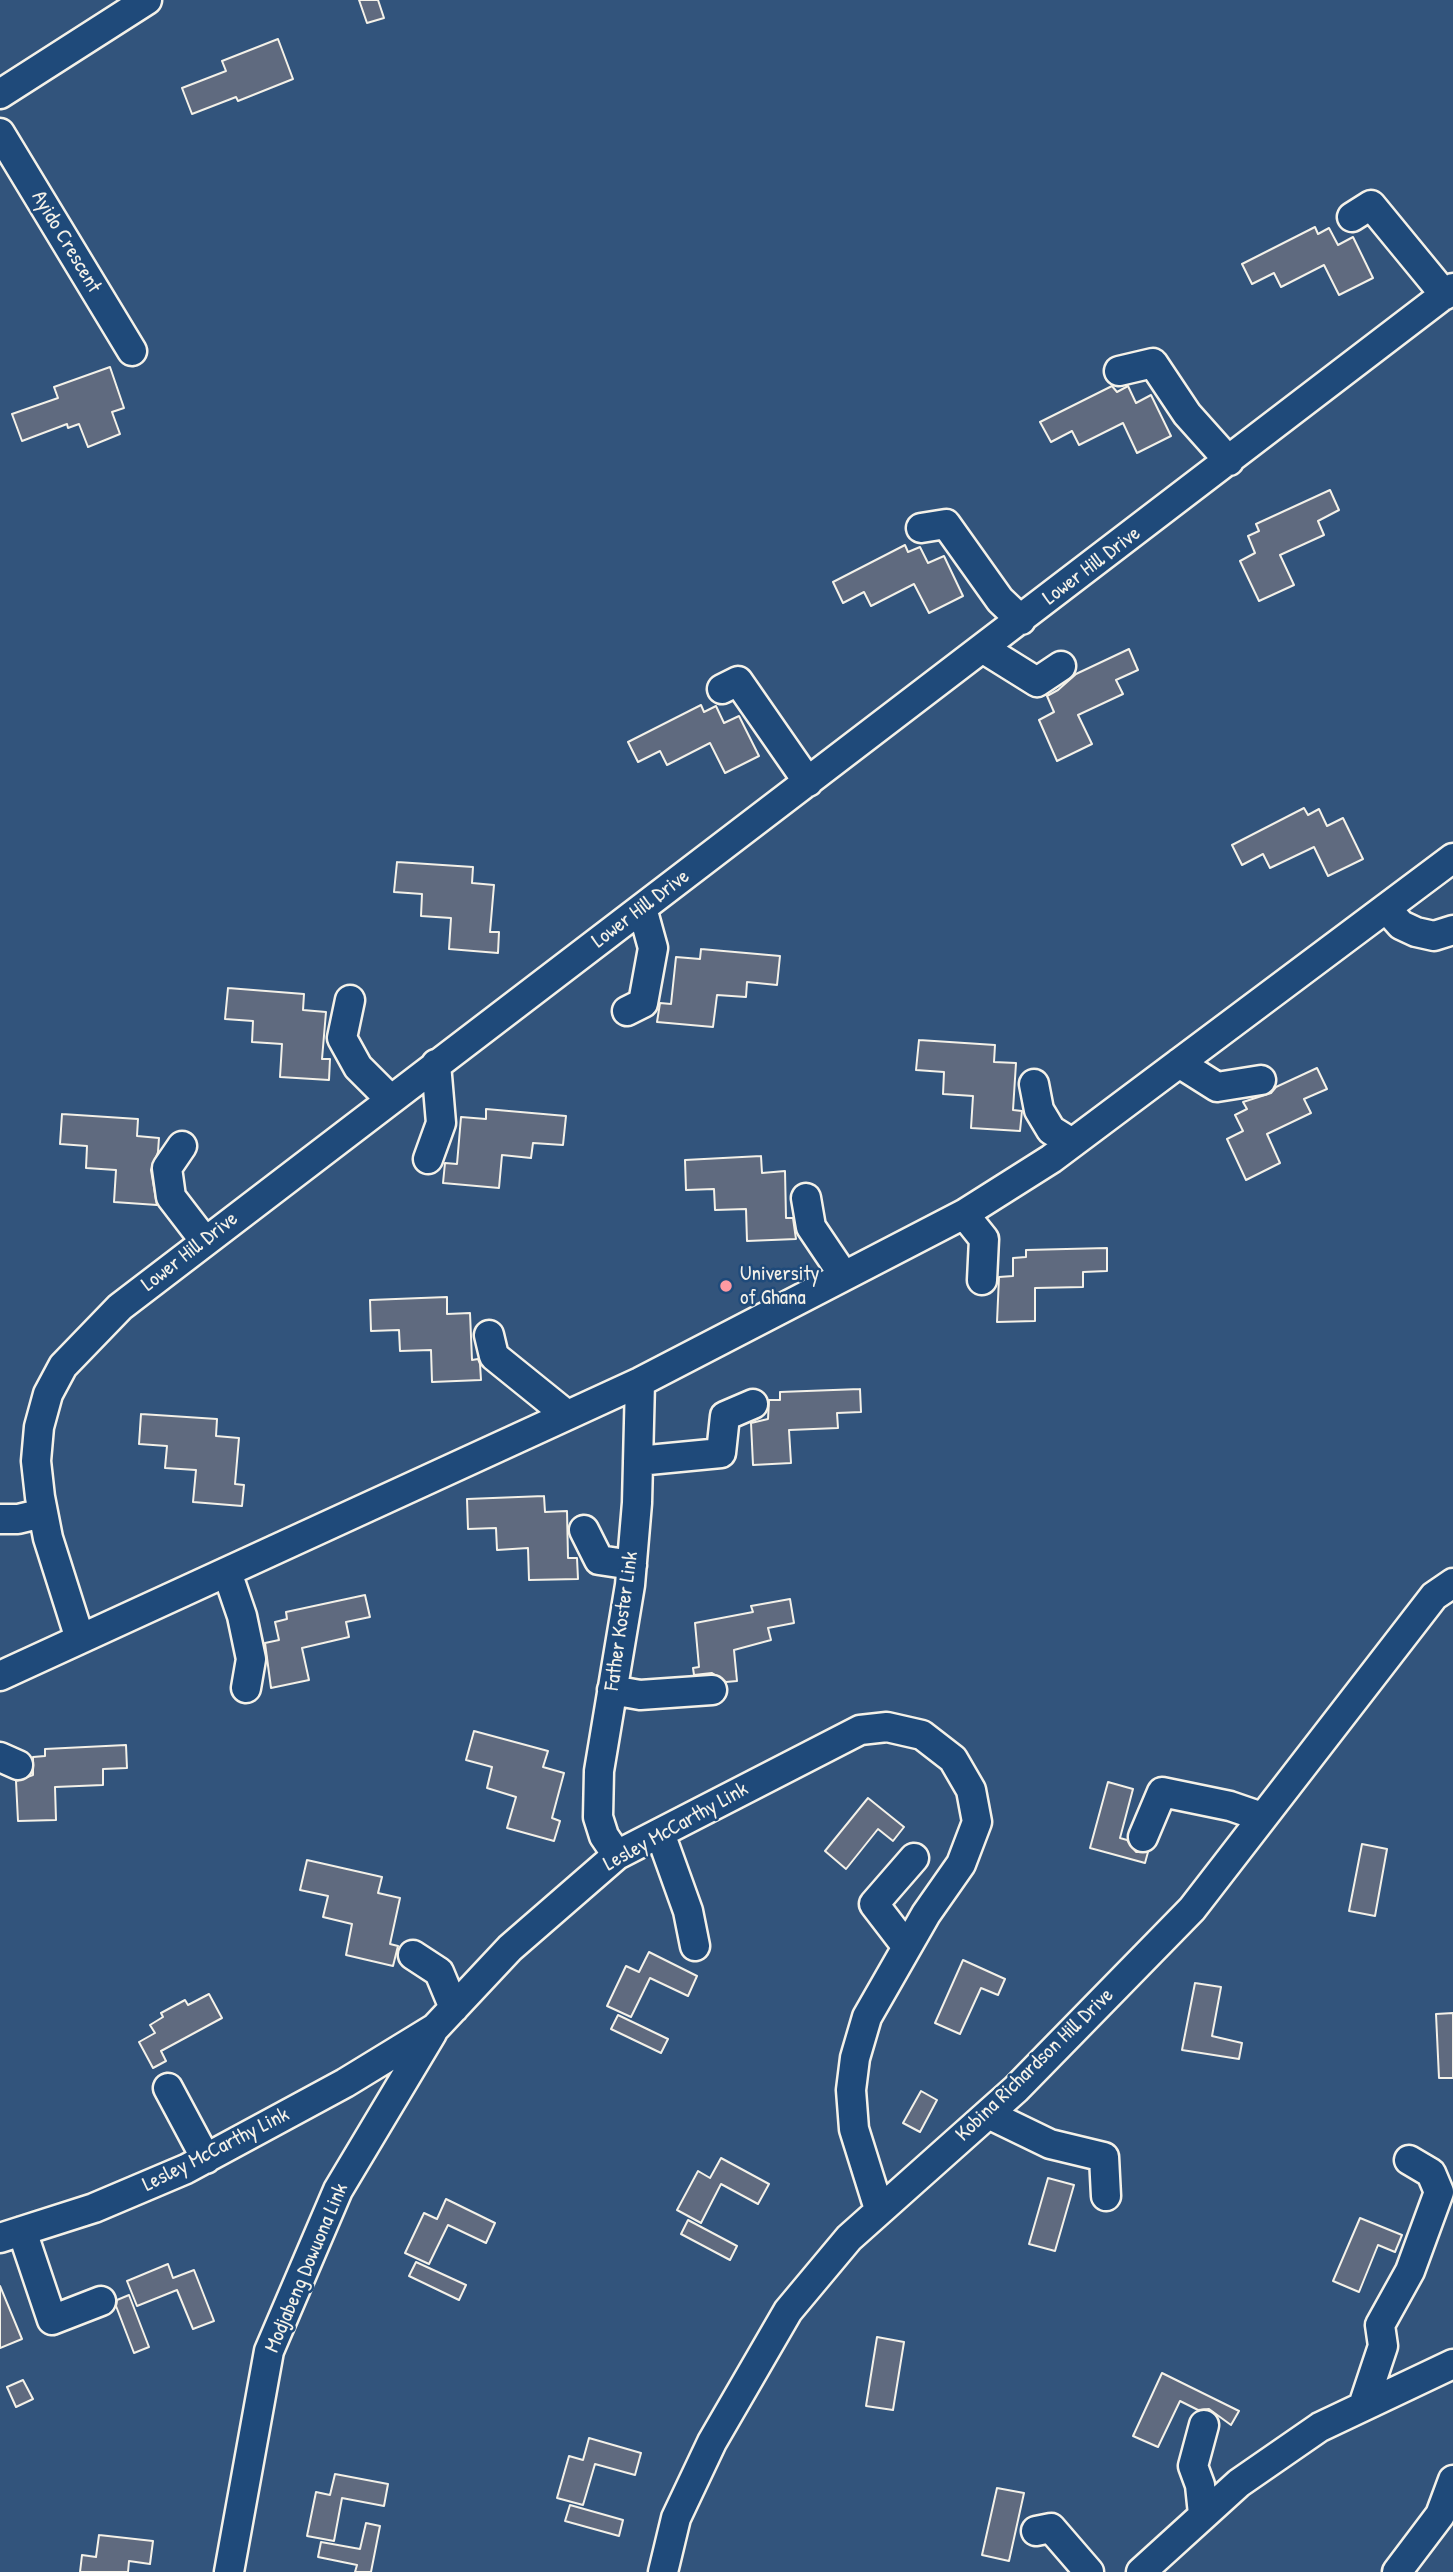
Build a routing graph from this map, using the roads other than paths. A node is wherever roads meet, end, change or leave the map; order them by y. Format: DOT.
graph roads {
  1 [pos="147,0"];
  2 [pos="0,94"];
  3 [pos="0,133"];
  4 [pos="1352,217"];
  5 [pos="1449,291"];
  6 [pos="132,351"];
  7 [pos="1119,371"];
  8 [pos="1229,461"];
  9 [pos="921,528"];
  10 [pos="1021,621"];
  11 [pos="984,649"];
  12 [pos="1061,666"];
  13 [pos="722,689"];
  14 [pos="808,782"];
  15 [pos="1453,858"];
  16 [pos="642,908"];
  17 [pos="1386,908"];
  18 [pos="1453,930"];
  19 [pos="351,1000"];
  20 [pos="627,1011"];
  21 [pos="1179,1063"];
  22 [pos="436,1064"];
  23 [pos="1261,1080"];
  24 [pos="1034,1084"];
  25 [pos="390,1099"];
  26 [pos="1072,1143"];
  27 [pos="182,1146"];
  28 [pos="428,1159"];
  29 [pos="806,1198"];
  30 [pos="964,1214"];
  31 [pos="204,1240"];
  32 [pos="844,1276"];
  33 [pos="982,1280"];
  34 [pos="489,1335"];
  35 [pos="640,1382"];
  36 [pos="752,1404"];
  37 [pos="567,1415"];
  38 [pos="638,1461"];
  39 [pos="43,1513"];
  40 [pos="0,1519"];
  41 [pos="584,1530"];
  42 [pos="632,1565"];
  43 [pos="227,1572"];
  44 [pos="1453,1583"];
  45 [pos="80,1639"];
  46 [pos="0,1676"];
  47 [pos="246,1688"];
  48 [pos="612,1690"];
  49 [pos="712,1690"];
  50 [pos="1262,1816"];
  51 [pos="660,1833"];
  52 [pos="1143,1837"];
  53 [pos="617,1855"];
  54 [pos="914,1858"];
  55 [pos="695,1946"];
  56 [pos="907,1947"];
  57 [pos="413,1955"];
  58 [pos="445,2018"];
  59 [pos="169,2088"];
  60 [pos="988,2114"];
  61 [pos="206,2159"];
  62 [pos="1409,2160"];
  63 [pos="1106,2196"];
  64 [pos="879,2209"];
  65 [pos="11,2235"];
  66 [pos="102,2301"];
  67 [pos="1451,2371"];
  68 [pos="1363,2406"];
  69 [pos="1204,2425"];
  70 [pos="1453,2480"];
  71 [pos="1203,2514"];
  72 [pos="1036,2531"];
  73 [pos="229,2572"];
  74 [pos="663,2572"];
  75 [pos="1089,2572"];
  76 [pos="1140,2572"];
  77 [pos="1397,2572"];
  1 -- 2 [label="street"];
  3 -- 6 [label="street, Ayido Crescent"];
  4 -- 5 [label="street"];
  5 -- 8 [label="street, Lower Hill Drive"];
  7 -- 8 [label="street"];
  8 -- 10 [label="street, Lower Hill Drive"];
  9 -- 10 [label="street"];
  10 -- 11 [label="street, Lower Hill Drive"];
  11 -- 12 [label="street"];
  11 -- 14 [label="street, Lower Hill Drive"];
  13 -- 14 [label="street"];
  14 -- 16 [label="street, Lower Hill Drive"];
  15 -- 17 [label="street"];
  16 -- 20 [label="street"];
  16 -- 22 [label="street, Lower Hill Drive"];
  17 -- 18 [label="street"];
  17 -- 21 [label="street"];
  19 -- 25 [label="street"];
  21 -- 23 [label="street"];
  21 -- 26 [label="street"];
  22 -- 25 [label="street, Lower Hill Drive"];
  22 -- 28 [label="street"];
  24 -- 26 [label="street"];
  25 -- 31 [label="street, Lower Hill Drive"];
  26 -- 30 [label="street"];
  27 -- 31 [label="street"];
  29 -- 32 [label="street"];
  30 -- 32 [label="street"];
  30 -- 33 [label="street"];
  31 -- 39 [label="street, Lower Hill Drive"];
  32 -- 35 [label="street"];
  34 -- 37 [label="street"];
  35 -- 37 [label="street"];
  35 -- 38 [label="street, Father Koster Link"];
  36 -- 38 [label="street"];
  37 -- 43 [label="street"];
  38 -- 42 [label="street, Father Koster Link"];
  39 -- 40 [label="street"];
  39 -- 45 [label="street, Lower Hill Drive"];
  41 -- 42 [label="street"];
  42 -- 48 [label="street, Father Koster Link"];
  43 -- 45 [label="street"];
  43 -- 47 [label="street"];
  44 -- 50 [label="street, Kobina Richardson Hill Drive"];
  45 -- 46 [label="street"];
  48 -- 49 [label="street"];
  48 -- 53 [label="street, Father Koster Link"];
  50 -- 52 [label="street"];
  50 -- 60 [label="street, Kobina Richardson Hill Drive"];
  51 -- 53 [label="street, Lesley McCarthy Link"];
  51 -- 55 [label="street"];
  51 -- 56 [label="street, Lesley McCarthy Link"];
  53 -- 58 [label="street, Lesley McCarthy Link"];
  54 -- 56 [label="street"];
  56 -- 64 [label="street, Lesley McCarthy Link"];
  57 -- 58 [label="street"];
  58 -- 61 [label="street, Lesley McCarthy Link"];
  58 -- 73 [label="street, Modjabeng Dowuona Link"];
  59 -- 61 [label="street"];
  60 -- 63 [label="street"];
  60 -- 64 [label="street, Kobina Richardson Hill Drive"];
  61 -- 65 [label="street, Lesley McCarthy Link"];
  62 -- 68 [label="street"];
  64 -- 74 [label="street, Kobina Richardson Hill Drive"];
  65 -- 66 [label="street"];
  67 -- 68 [label="street"];
  68 -- 71 [label="street"];
  69 -- 71 [label="street"];
  70 -- 77 [label="street"];
  71 -- 76 [label="street"];
  72 -- 75 [label="street"];
}
